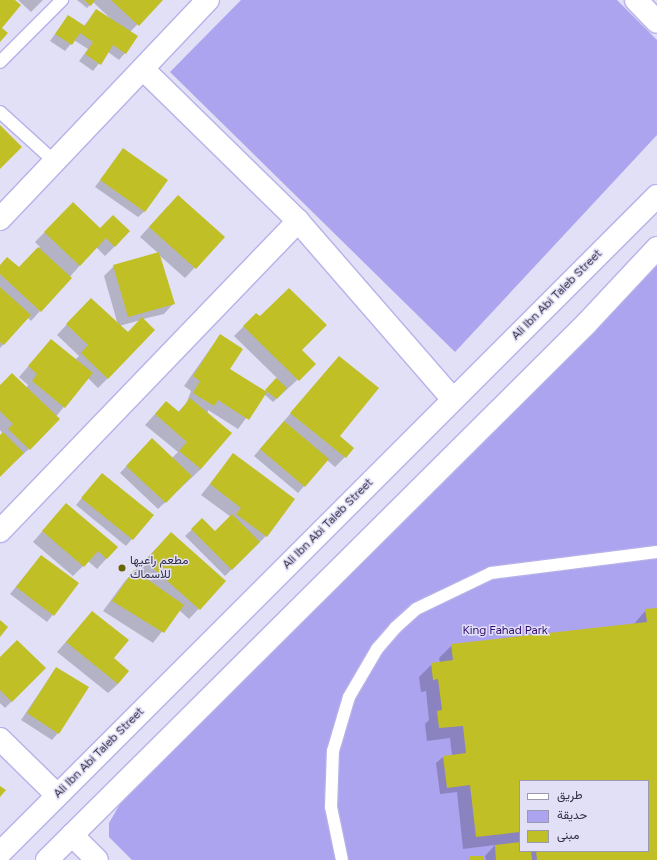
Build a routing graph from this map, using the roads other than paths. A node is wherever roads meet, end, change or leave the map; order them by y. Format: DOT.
graph roads {
  1 [pos="62,0"];
  2 [pos="208,0"];
  3 [pos="636,0"];
  4 [pos="657,22"];
  5 [pos="0,62"];
  6 [pos="144,70"];
  7 [pos="0,112"];
  8 [pos="55,162"];
  9 [pos="657,196"];
  10 [pos="0,219"];
  11 [pos="298,221"];
  12 [pos="657,248"];
  13 [pos="454,398"];
  14 [pos="0,531"];
  15 [pos="657,552"];
  16 [pos="0,739"];
  17 [pos="57,795"];
  18 [pos="72,835"];
  19 [pos="0,853"];
  20 [pos="47,860"];
  21 [pos="97,860"];
  22 [pos="342,860"];
  1 -- 5 [label="lane"];
  2 -- 6 [label="street"];
  3 -- 4 [label="street"];
  6 -- 8 [label="street"];
  6 -- 11 [label="street"];
  7 -- 8 [label="lane"];
  8 -- 10 [label="street"];
  9 -- 13 [label="street, Ali Ibn Abi Taleb Street"];
  11 -- 13 [label="street"];
  11 -- 14 [label="street"];
  12 -- 18 [label="street"];
  13 -- 17 [label="street, Ali Ibn Abi Taleb Street"];
  15 -- 22 [label="lane"];
  16 -- 17 [label="street"];
  17 -- 19 [label="street, Ali Ibn Abi Taleb Street"];
  18 -- 20 [label="street"];
  18 -- 21 [label="street"];
}
